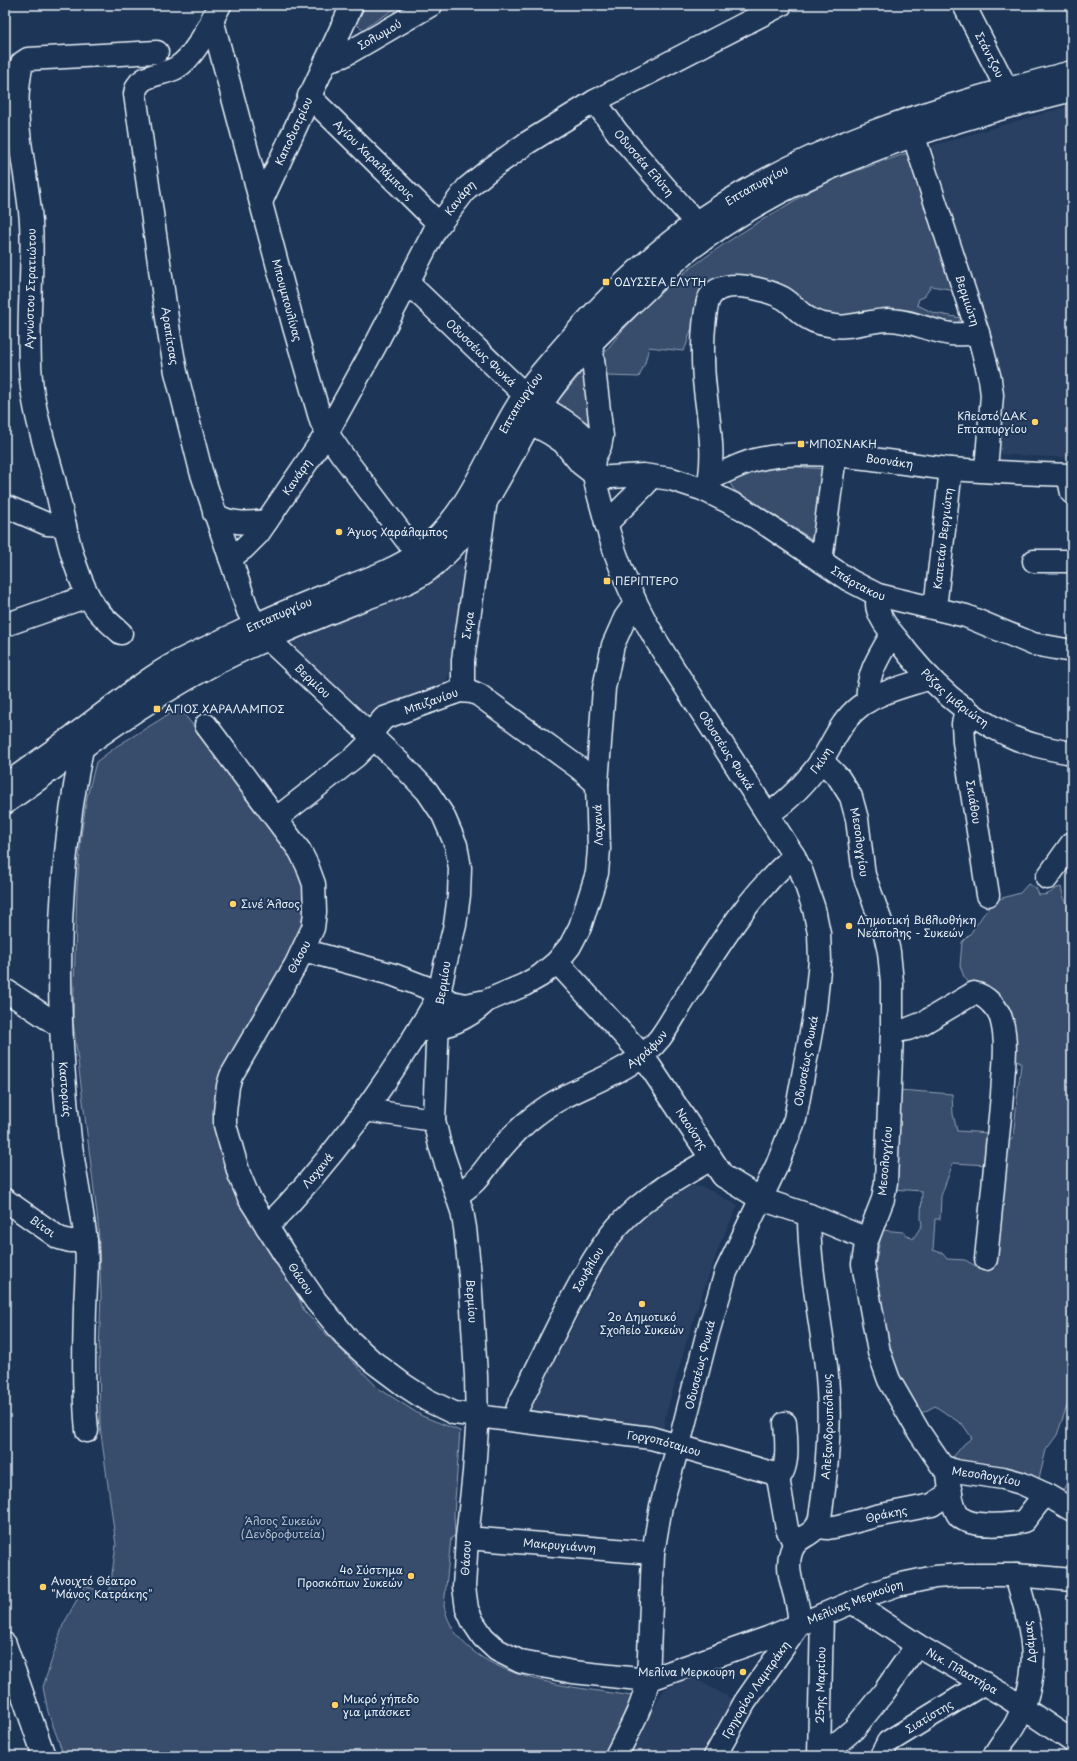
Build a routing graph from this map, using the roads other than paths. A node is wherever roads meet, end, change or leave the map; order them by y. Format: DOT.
graph roads {
  1 [pos="352,5"];
  2 [pos="431,5"];
  3 [pos="781,5"];
  4 [pos="964,5"];
  5 [pos="216,12"];
  6 [pos="157,52"];
  7 [pos="326,61"];
  8 [pos="1072,72"];
  9 [pos="1072,90"];
  10 [pos="309,96"];
  11 [pos="1011,97"];
  12 [pos="595,101"];
  13 [pos="914,137"];
  14 [pos="261,202"];
  15 [pos="696,223"];
  16 [pos="439,224"];
  17 [pos="408,283"];
  18 [pos="978,333"];
  19 [pos="591,343"];
  20 [pos="527,410"];
  21 [pos="327,433"];
  22 [pos="835,456"];
  23 [pos="951,469"];
  24 [pos="986,470"];
  25 [pos="595,474"];
  26 [pos="653,481"];
  27 [pos="1071,481"];
  28 [pos="709,485"];
  29 [pos="486,500"];
  30 [pos="5,506"];
  31 [pos="214,513"];
  32 [pos="258,522"];
  33 [pos="606,524"];
  34 [pos="65,525"];
  35 [pos="454,544"];
  36 [pos="227,551"];
  37 [pos="417,554"];
  38 [pos="477,560"];
  39 [pos="821,561"];
  40 [pos="1034,561"];
  41 [pos="1072,561"];
  42 [pos="878,595"];
  43 [pos="88,596"];
  44 [pos="635,604"];
  45 [pos="935,608"];
  46 [pos="5,625"];
  47 [pos="262,632"];
  48 [pos="121,633"];
  49 [pos="892,634"];
  50 [pos="1072,651"];
  51 [pos="930,678"];
  52 [pos="463,691"];
  53 [pos="868,701"];
  54 [pos="966,709"];
  55 [pos="206,725"];
  56 [pos="372,737"];
  57 [pos="82,749"];
  58 [pos="1072,753"];
  59 [pos="821,760"];
  60 [pos="597,784"];
  61 [pos="5,785"];
  62 [pos="5,803"];
  63 [pos="768,814"];
  64 [pos="277,818"];
  65 [pos="1072,843"];
  66 [pos="794,856"];
  67 [pos="1047,878"];
  68 [pos="988,896"];
  69 [pos="303,950"];
  70 [pos="557,962"];
  71 [pos="5,990"];
  72 [pos="439,994"];
  73 [pos="486,1001"];
  74 [pos="61,1027"];
  75 [pos="428,1029"];
  76 [pos="892,1032"];
  77 [pos="643,1056"];
  78 [pos="365,1110"];
  79 [pos="434,1120"];
  80 [pos="711,1159"];
  81 [pos="456,1194"];
  82 [pos="761,1199"];
  83 [pos="5,1200"];
  84 [pos="809,1215"];
  85 [pos="266,1227"];
  86 [pos="867,1239"];
  87 [pos="86,1241"];
  88 [pos="986,1259"];
  89 [pos="477,1417"];
  90 [pos="514,1420"];
  91 [pos="785,1423"];
  92 [pos="87,1431"];
  93 [pos="679,1445"];
  94 [pos="948,1469"];
  95 [pos="777,1476"];
  96 [pos="951,1492"];
  97 [pos="1045,1494"];
  98 [pos="1072,1510"];
  99 [pos="818,1526"];
  100 [pos="467,1538"];
  101 [pos="795,1544"];
  102 [pos="653,1553"];
  103 [pos="1016,1575"];
  104 [pos="1072,1580"];
  105 [pos="852,1602"];
  106 [pos="822,1615"];
  107 [pos="799,1625"];
  108 [pos="754,1643"];
  109 [pos="5,1644"];
  110 [pos="917,1644"];
  111 [pos="768,1670"];
  112 [pos="648,1680"];
  113 [pos="984,1683"];
  114 [pos="1022,1708"];
  115 [pos="725,1737"];
  116 [pos="1072,1741"];
  117 [pos="44,1756"];
  118 [pos="616,1756"];
  119 [pos="715,1756"];
  120 [pos="736,1756"];
  121 [pos="820,1756"];
  122 [pos="881,1756"];
  123 [pos="994,1756"];
  1 -- 7 [label="street, Καποδιστρίου"];
  2 -- 7 [label="street, Σολωμού"];
  3 -- 12 [label="street, Κανάρη"];
  4 -- 11 [label="street, Στάντζου"];
  5 -- 14 [label="street, Μπουμπουλίνας"];
  5 -- 31 [label="street, Αραπίτσας"];
  6 -- 34 [label="street, Αγνώστου Στρατιώτου"];
  7 -- 10 [label="street, Καποδιστρίου"];
  8 -- 11 [label="street, Επταπυργίου"];
  9 -- 11 [label="street, Επταπυργίου"];
  10 -- 14 [label="street, Καποδιστρίου"];
  10 -- 16 [label="street, Αγίου Χαραλάμπους"];
  11 -- 13 [label="street, Επταπυργίου"];
  11 -- 15 [label="street, Επταπυργίου"];
  12 -- 15 [label="street, Οδυσσέα Ελύτη"];
  12 -- 16 [label="street, Κανάρη"];
  13 -- 18 [label="street, Βερμιώτη"];
  13 -- 19 [label="street, Επταπυργίου"];
  14 -- 21 [label="street, Μπουμπουλίνας"];
  15 -- 20 [label="street, Επταπυργίου"];
  16 -- 17 [label="street, Κανάρη"];
  17 -- 20 [label="street, Οδυσσέως Φωκά"];
  17 -- 21 [label="street, Κανάρη"];
  18 -- 24 [label="street, Βερμιώτη"];
  18 -- 28 [label="street"];
  19 -- 20 [label="street, Επταπυργίου"];
  19 -- 25 [label="street"];
  20 -- 25 [label="street, Οδυσσέως Φωκά"];
  20 -- 29 [label="street, Επταπυργίου"];
  20 -- 37 [label="street, Επταπυργίου"];
  21 -- 32 [label="street, Κανάρη"];
  21 -- 37 [label="street, Μπουμπουλίνας"];
  22 -- 23 [label="street, Βοσνάκη"];
  22 -- 28 [label="street, Βοσνάκη"];
  22 -- 39 [label="street"];
  23 -- 24 [label="street, Βοσνάκη"];
  23 -- 45 [label="street, Καπετάν Βεργιώτη"];
  24 -- 27 [label="street, Βοσνάκη"];
  25 -- 26 [label="street, Σπάρτακου"];
  25 -- 33 [label="street, Οδυσσέως Φωκά"];
  26 -- 28 [label="street, Σπάρτακου"];
  26 -- 33 [label="street"];
  28 -- 39 [label="street, Σπάρτακου"];
  29 -- 35 [label="street, Επταπυργίου"];
  29 -- 38 [label="street, Σκρα"];
  30 -- 34 [label="street"];
  31 -- 32 [label="street"];
  31 -- 36 [label="street, Αραπίτσας"];
  32 -- 36 [label="street, Κανάρη"];
  33 -- 44 [label="street, Οδυσσέως Φωκά"];
  34 -- 43 [label="street, Αγνώστου Στρατιώτου"];
  35 -- 38 [label="street"];
  35 -- 47 [label="street, Επταπυργίου"];
  36 -- 47 [label="street, Αραπίτσας"];
  37 -- 47 [label="street, Επταπυργίου"];
  38 -- 52 [label="street, Σκρα"];
  39 -- 42 [label="street, Σπάρτακου"];
  40 -- 41 [label="street"];
  42 -- 45 [label="street, Σπάρτακου"];
  42 -- 49 [label="street, Ρόζας Ιμβριώτη"];
  43 -- 46 [label="street"];
  43 -- 48 [label="street, Αγνώστου Στρατιώτου"];
  44 -- 60 [label="street, Λαχανά"];
  44 -- 63 [label="street, Οδυσσέως Φωκά"];
  45 -- 50 [label="street, Σπάρτακου"];
  47 -- 56 [label="street, Βερμίου"];
  47 -- 57 [label="street, Επταπυργίου"];
  47 -- 61 [label="street, Επταπυργίου"];
  49 -- 51 [label="street, Ρόζας Ιμβριώτη"];
  49 -- 53 [label="street"];
  51 -- 53 [label="street, Γκίνη"];
  51 -- 54 [label="street, Ρόζας Ιμβριώτη"];
  52 -- 56 [label="street, Μπιζανίου"];
  52 -- 60 [label="street, Μπιζανίου"];
  53 -- 59 [label="street, Γκίνη"];
  54 -- 58 [label="street, Ρόζας Ιμβριώτη"];
  54 -- 68 [label="street, Σκιάθου"];
  55 -- 64 [label="street, Θάσου"];
  56 -- 64 [label="street, Μπιζανίου"];
  56 -- 72 [label="street, Βερμίου"];
  57 -- 62 [label="street, Επταπυργίου"];
  57 -- 74 [label="street, Καστοριάς"];
  59 -- 63 [label="street, Γκίνη"];
  59 -- 76 [label="street, Μεσολογγίου"];
  60 -- 70 [label="street, Λαχανά"];
  63 -- 66 [label="street, Οδυσσέως Φωκά"];
  64 -- 69 [label="street, Θάσου"];
  65 -- 67 [label="street"];
  66 -- 77 [label="street, Αγράφων"];
  66 -- 82 [label="street, Οδυσσέως Φωκά"];
  69 -- 72 [label="street, Λαχανά"];
  69 -- 85 [label="street, Θάσου"];
  70 -- 73 [label="street, Λαχανά"];
  70 -- 77 [label="street, Ναούσης"];
  71 -- 74 [label="street"];
  72 -- 73 [label="street, Λαχανά"];
  72 -- 75 [label="street, Βερμίου"];
  73 -- 75 [label="street, Λαχανά"];
  74 -- 87 [label="street, Καστοριάς"];
  75 -- 78 [label="street, Λαχανά"];
  75 -- 79 [label="street, Βερμίου"];
  76 -- 86 [label="street, Μεσολογγίου"];
  76 -- 88 [label="street"];
  77 -- 80 [label="street, Ναούσης"];
  77 -- 81 [label="street, Αγράφων"];
  78 -- 79 [label="street"];
  78 -- 85 [label="street, Λαχανά"];
  79 -- 81 [label="street, Βερμίου"];
  80 -- 82 [label="street, Ναούσης"];
  80 -- 90 [label="street, Σουφλίου"];
  81 -- 89 [label="street, Βερμίου"];
  82 -- 84 [label="street, Ναούσης"];
  82 -- 93 [label="street, Οδυσσέως Φωκά"];
  83 -- 87 [label="street, Βίτσι"];
  84 -- 86 [label="street, Ναούσης"];
  84 -- 99 [label="street, Αλεξανδρουπόλεως"];
  85 -- 89 [label="street, Θάσου"];
  86 -- 94 [label="street, Μεσολογγίου"];
  87 -- 92 [label="street, Καστοριάς"];
  89 -- 90 [label="street, Γοργοπόταμου"];
  89 -- 100 [label="street, Θάσου"];
  90 -- 93 [label="street, Γοργοπόταμου"];
  91 -- 95 [label="street"];
  93 -- 95 [label="street, Γοργοπόταμου"];
  93 -- 102 [label="street, Οδυσσέως Φωκά"];
  94 -- 96 [label="street"];
  94 -- 97 [label="street, Μεσολογγίου"];
  95 -- 101 [label="street"];
  96 -- 97 [label="street"];
  96 -- 99 [label="street, Θράκης"];
  97 -- 98 [label="street, Μεσολογγίου"];
  99 -- 101 [label="street"];
  100 -- 102 [label="street, Μακρυγιάννη"];
  100 -- 112 [label="street, Θάσου"];
  101 -- 107 [label="street"];
  102 -- 112 [label="street, Οδυσσέως Φωκά"];
  103 -- 104 [label="street, Μελίνας Μερκούρη"];
  103 -- 105 [label="street, Μελίνας Μερκούρη"];
  103 -- 114 [label="street, Δράμας"];
  105 -- 106 [label="street, Μελίνας Μερκούρη"];
  105 -- 110 [label="street, Νικ. Πλαστήρα"];
  106 -- 107 [label="street, Μελίνας Μερκούρη"];
  106 -- 121 [label="street, 25ης Μαρτίου"];
  107 -- 108 [label="street, Μελίνας Μερκούρη"];
  107 -- 111 [label="street, Γρηγορίου Λαμπράκη"];
  108 -- 111 [label="street"];
  108 -- 112 [label="street, Μελίνας Μερκούρη"];
  109 -- 117 [label="street"];
  110 -- 113 [label="street, Νικ. Πλαστήρα"];
  110 -- 121 [label="street"];
  111 -- 115 [label="street, Γρηγορίου Λαμπράκη"];
  112 -- 118 [label="street, Οδυσσέως Φωκά"];
  113 -- 114 [label="street, Νικ. Πλαστήρα"];
  113 -- 122 [label="street, Σιατίστης"];
  114 -- 116 [label="street, Νικ. Πλαστήρα"];
  114 -- 123 [label="street, Δράμας"];
  115 -- 119 [label="street, Γρηγορίου Λαμπράκη"];
  115 -- 120 [label="street"];
}
